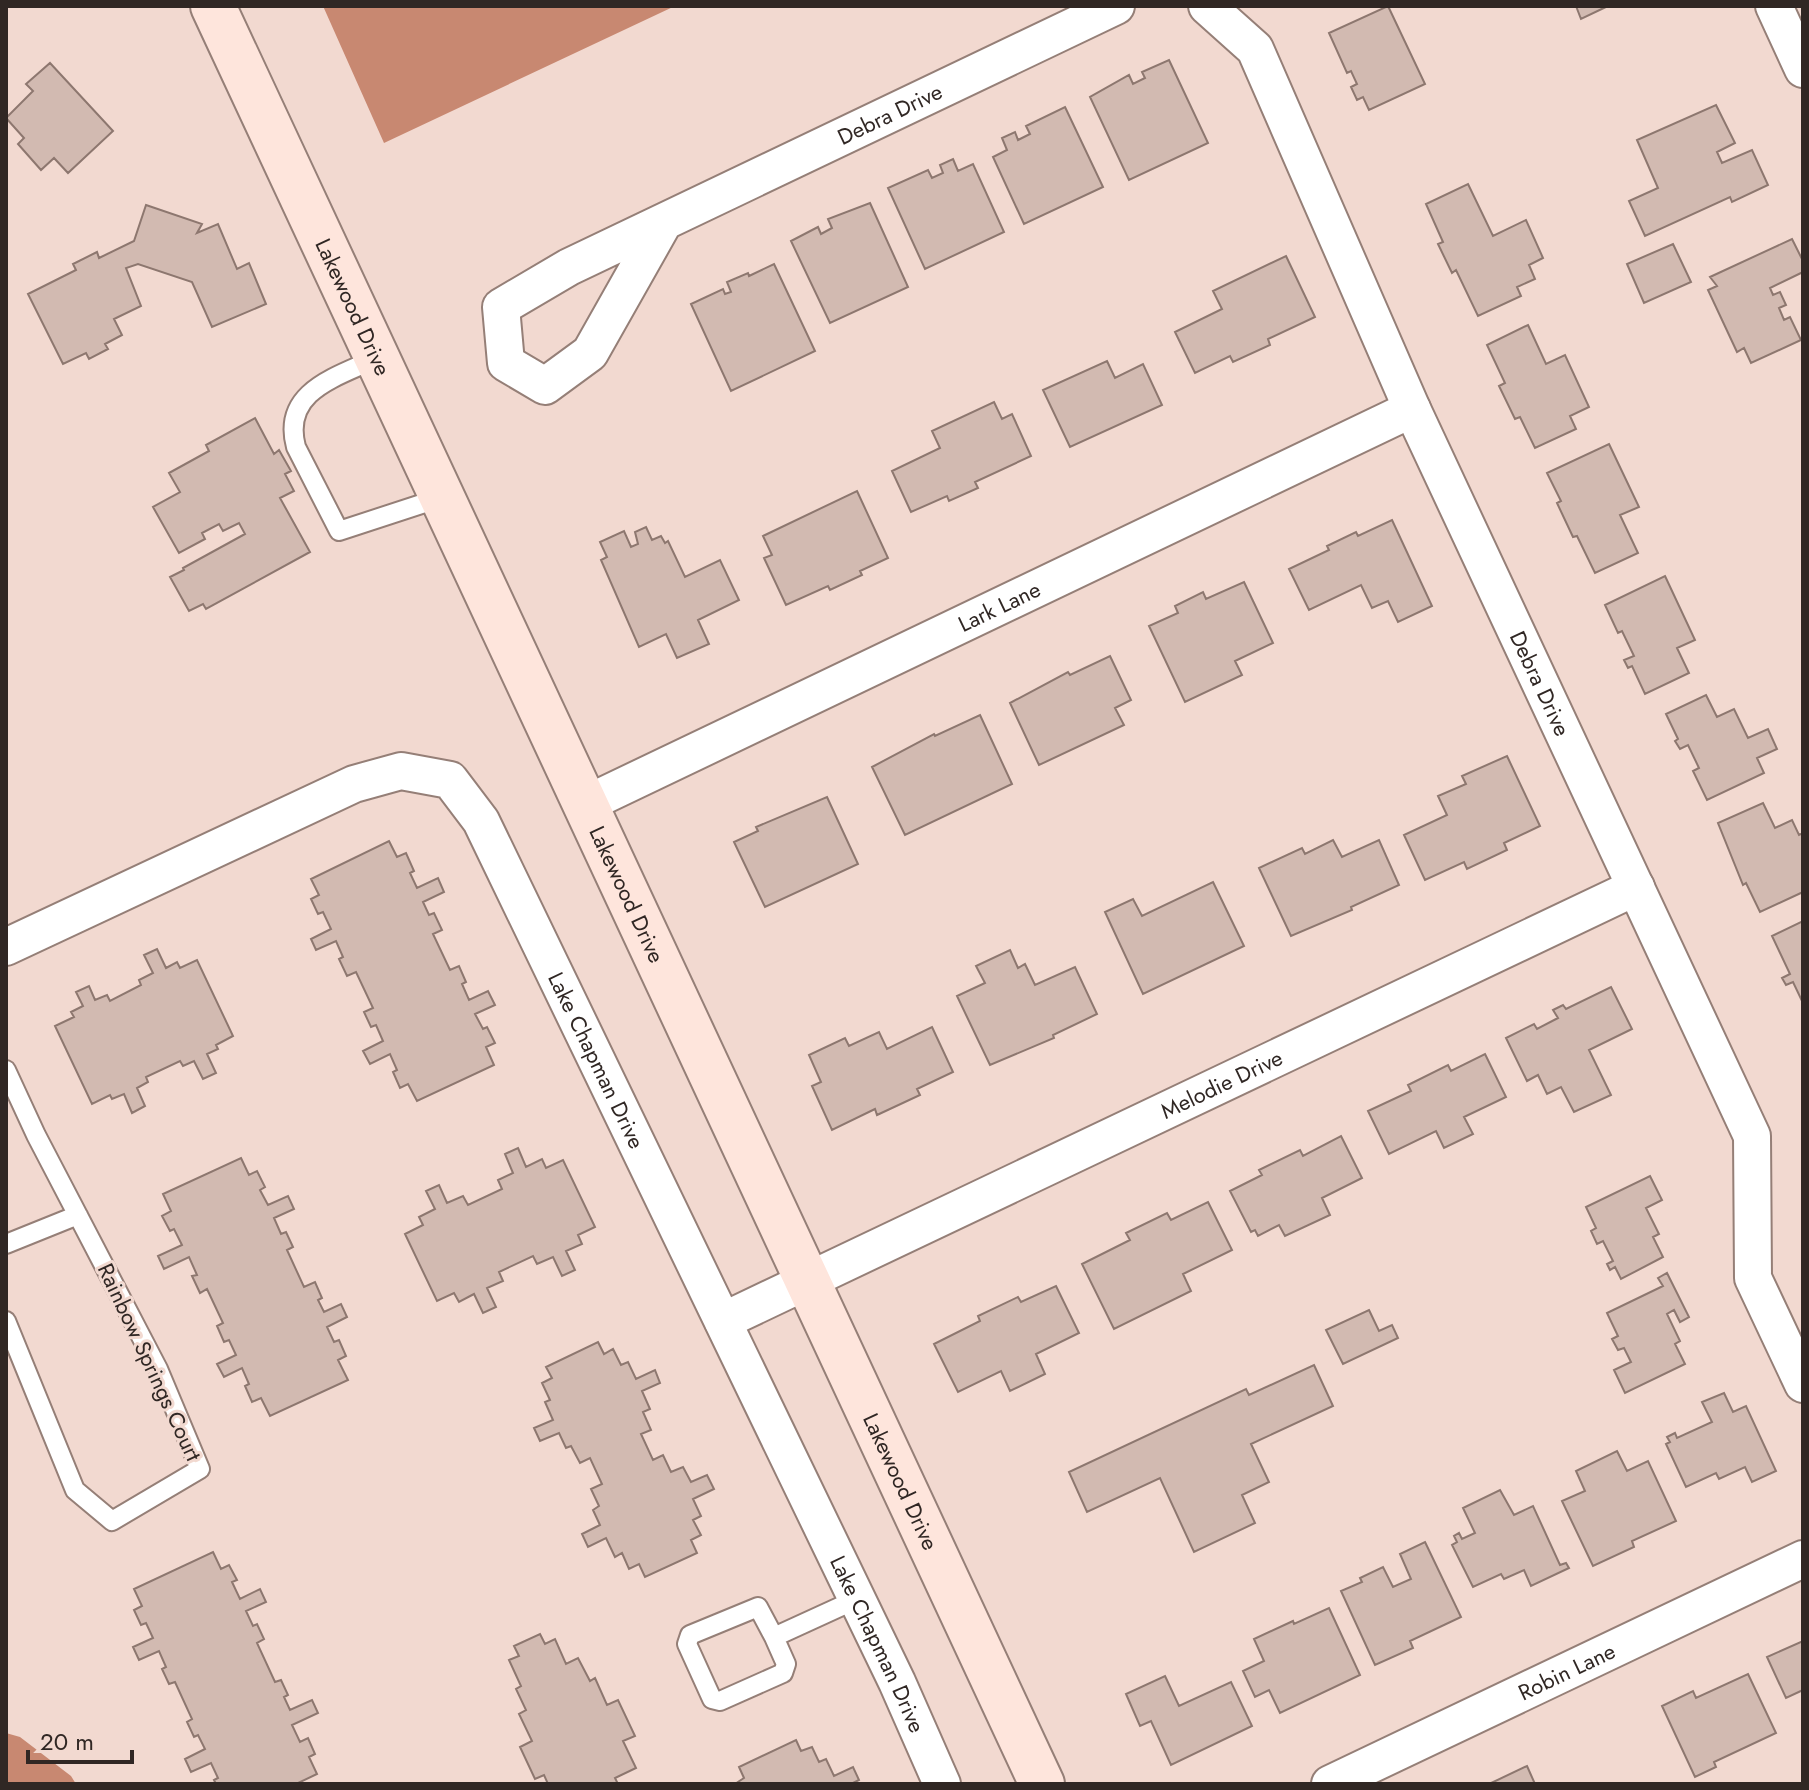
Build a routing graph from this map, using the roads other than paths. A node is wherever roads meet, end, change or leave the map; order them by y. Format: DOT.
graph roads {
  1 [pos="213,6"];
  2 [pos="1116,6"];
  3 [pos="1207,6"];
  4 [pos="1774,6"];
  5 [pos="1801,60"];
  6 [pos="664,222"];
  7 [pos="377,358"];
  8 [pos="1412,409"];
  9 [pos="443,497"];
  10 [pos="586,804"];
  11 [pos="1636,887"];
  12 [pos="6,947"];
  13 [pos="6,1070"];
  14 [pos="78,1215"];
  15 [pos="6,1244"];
  16 [pos="808,1281"];
  17 [pos="6,1321"];
  18 [pos="723,1321"];
  19 [pos="1803,1384"];
  20 [pos="1803,1559"];
  21 [pos="857,1599"];
  22 [pos="774,1637"];
  23 [pos="942,1784"];
  24 [pos="1042,1784"];
  25 [pos="1330,1784"];
  1 -- 7 [label="street, Lakewood Drive"];
  2 -- 6 [label="street, Debra Drive"];
  3 -- 8 [label="street, Debra Drive"];
  4 -- 5 [label="street"];
  6 -- 6 [label="street, Debra Drive"];
  7 -- 9 [label="street, Lakewood Drive"];
  7 -- 9 [label="lane"];
  8 -- 10 [label="street, Lark Lane"];
  8 -- 11 [label="street, Debra Drive"];
  9 -- 10 [label="street, Lakewood Drive"];
  10 -- 16 [label="street, Lakewood Drive"];
  11 -- 16 [label="street, Melodie Drive"];
  11 -- 19 [label="street, Debra Drive"];
  12 -- 18 [label="street, Lake Chapman Drive"];
  13 -- 14 [label="lane, Rainbow Springs Court"];
  14 -- 15 [label="lane"];
  14 -- 17 [label="lane, Rainbow Springs Court"];
  16 -- 18 [label="street, Melodie Drive"];
  16 -- 24 [label="street, Lakewood Drive"];
  18 -- 21 [label="street, Lake Chapman Drive"];
  20 -- 25 [label="street, Robin Lane"];
  21 -- 22 [label="lane"];
  21 -- 23 [label="street, Lake Chapman Drive"];
  22 -- 22 [label="lane"];
}
